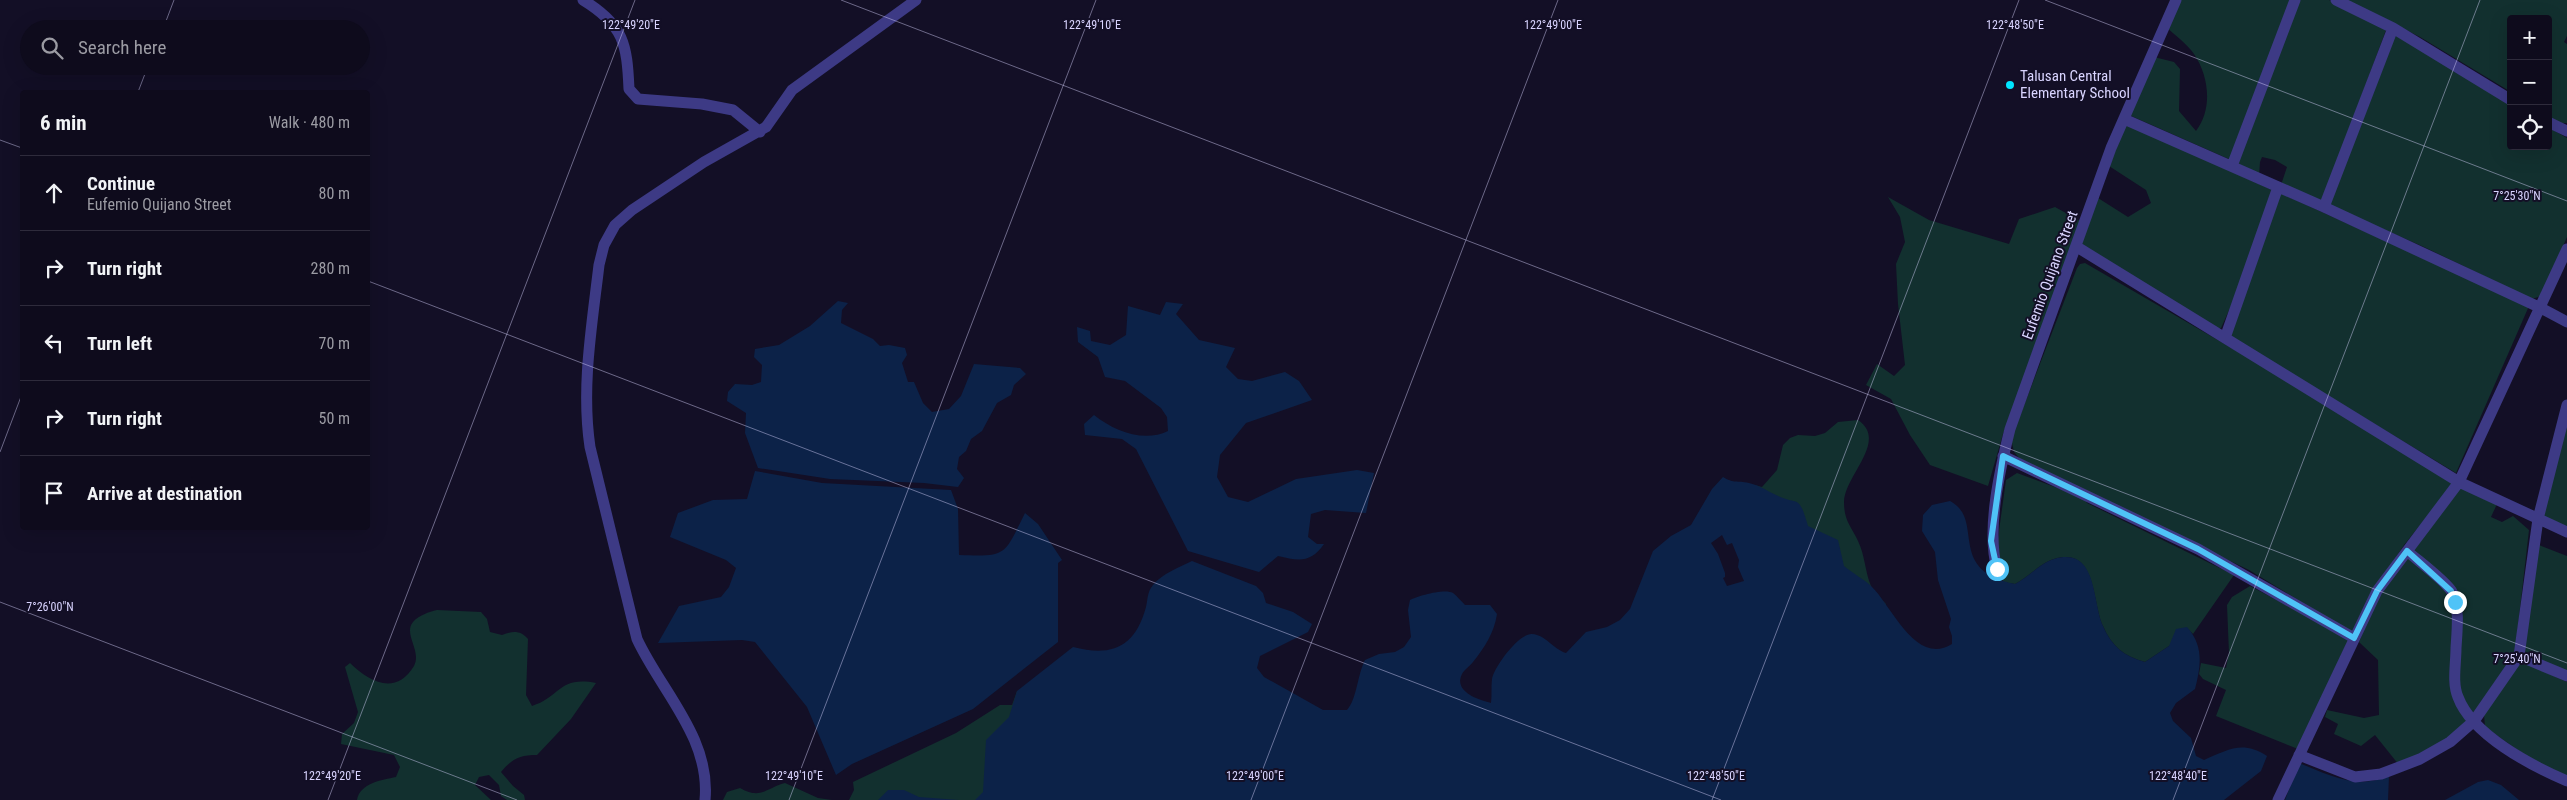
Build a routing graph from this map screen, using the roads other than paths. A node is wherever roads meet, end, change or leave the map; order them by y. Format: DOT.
graph roads {
  1 [pos="583,0"];
  2 [pos="916,0"];
  3 [pos="2176,0"];
  4 [pos="2295,0"];
  5 [pos="2336,0"];
  6 [pos="2392,28"];
  7 [pos="2507,98"];
  8 [pos="2124,119"];
  9 [pos="2552,124"];
  10 [pos="2567,131"];
  11 [pos="760,132"];
  12 [pos="2232,166"];
  13 [pos="2278,187"];
  14 [pos="2324,207"];
  15 [pos="2077,247"];
  16 [pos="2567,249"];
  17 [pos="2541,308"];
  18 [pos="2567,322"];
  19 [pos="2225,338"];
  20 [pos="2567,405"];
  21 [pos="2003,456"];
  22 [pos="2459,482"];
  23 [pos="2538,519"];
  24 [pos="2567,532"];
  25 [pos="2407,551"];
  26 [pos="1997,569"];
  27 [pos="2354,638"];
  28 [pos="2518,656"];
  29 [pos="2567,676"];
  30 [pos="2474,721"];
  31 [pos="2300,755"];
  32 [pos="2567,781"];
  33 [pos="705,800"];
  34 [pos="2278,800"];
  1 -- 11 [label="street"];
  2 -- 11 [label="street"];
  3 -- 8 [label="street, Eufemio Quijano Street"];
  4 -- 12 [label="street"];
  5 -- 6 [label="street"];
  6 -- 7 [label="street"];
  6 -- 14 [label="street"];
  8 -- 12 [label="street"];
  8 -- 15 [label="street, Eufemio Quijano Street"];
  9 -- 10 [label="street"];
  11 -- 33 [label="street"];
  12 -- 13 [label="street"];
  13 -- 14 [label="street"];
  13 -- 19 [label="street"];
  14 -- 17 [label="street"];
  15 -- 19 [label="street"];
  15 -- 21 [label="street, Eufemio Quijano Street"];
  16 -- 17 [label="street"];
  17 -- 18 [label="street"];
  17 -- 22 [label="street"];
  19 -- 22 [label="street"];
  20 -- 23 [label="street"];
  21 -- 26 [label="street, Eufemio Quijano Street"];
  21 -- 27 [label="street"];
  22 -- 23 [label="street"];
  22 -- 25 [label="street"];
  23 -- 24 [label="street"];
  23 -- 28 [label="street"];
  25 -- 27 [label="street"];
  25 -- 30 [label="street"];
  27 -- 31 [label="street"];
  28 -- 29 [label="street"];
  28 -- 30 [label="street"];
  30 -- 31 [label="street"];
  30 -- 32 [label="street"];
  31 -- 34 [label="street"];
}
